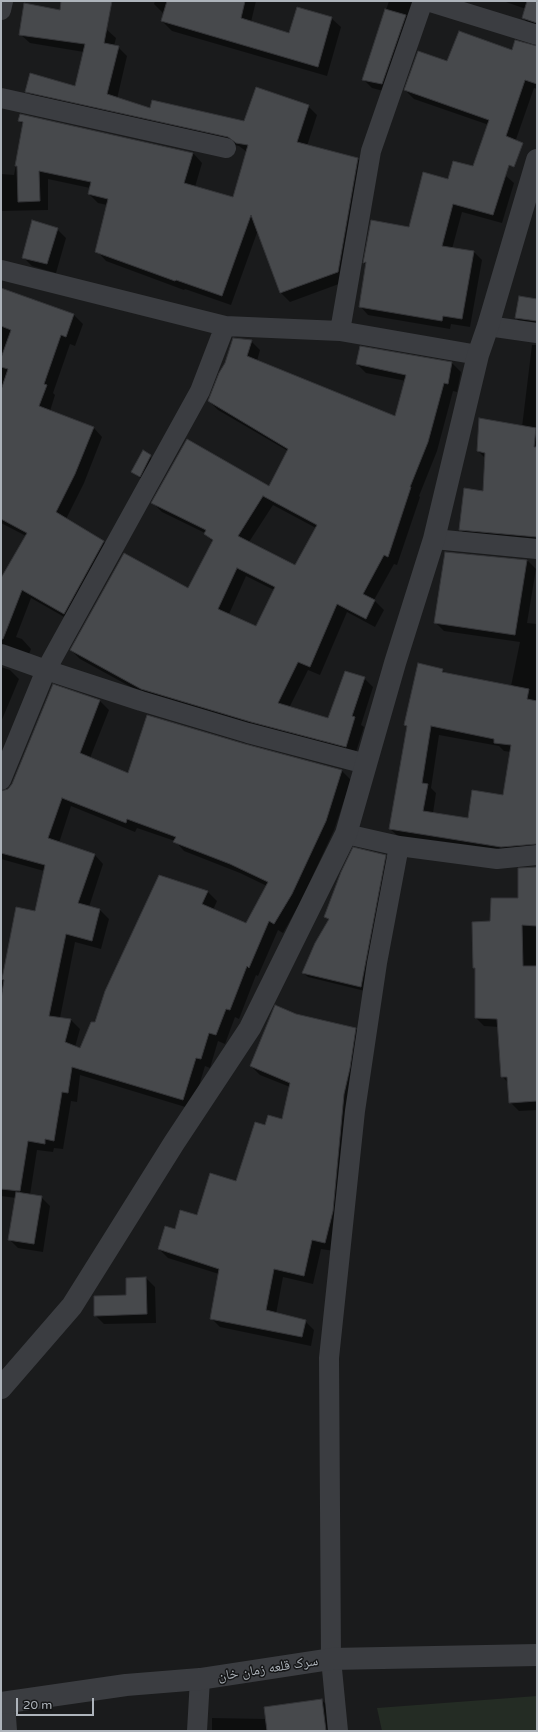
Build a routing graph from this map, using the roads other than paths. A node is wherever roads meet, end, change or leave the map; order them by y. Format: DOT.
graph roads {
  1 [pos="3,1"];
  2 [pos="423,1"];
  3 [pos="427,1"];
  4 [pos="1,10"];
  5 [pos="537,35"];
  6 [pos="1,98"];
  7 [pos="226,148"];
  8 [pos="537,160"];
  9 [pos="1,270"];
  10 [pos="225,326"];
  11 [pos="488,326"];
  12 [pos="340,331"];
  13 [pos="537,333"];
  14 [pos="478,355"];
  15 [pos="434,539"];
  16 [pos="537,549"];
  17 [pos="1,654"];
  18 [pos="46,670"];
  19 [pos="366,764"];
  20 [pos="1,780"];
  21 [pos="346,834"];
  22 [pos="400,846"];
  23 [pos="537,855"];
  24 [pos="1,1388"];
  25 [pos="537,1655"];
  26 [pos="331,1659"];
  27 [pos="200,1679"];
  28 [pos="3,1703"];
  29 [pos="7,1731"];
  30 [pos="196,1731"];
  31 [pos="338,1731"];
  1 -- 4 [label="street"];
  2 -- 12 [label="street"];
  3 -- 5 [label="street"];
  6 -- 7 [label="street"];
  8 -- 11 [label="street"];
  9 -- 10 [label="street"];
  10 -- 12 [label="street"];
  10 -- 18 [label="street"];
  11 -- 13 [label="street"];
  11 -- 14 [label="street"];
  12 -- 14 [label="street"];
  14 -- 15 [label="street"];
  15 -- 16 [label="street"];
  15 -- 19 [label="street"];
  17 -- 18 [label="street"];
  18 -- 19 [label="street"];
  18 -- 20 [label="street"];
  19 -- 21 [label="street"];
  21 -- 22 [label="street"];
  21 -- 24 [label="street"];
  22 -- 23 [label="street"];
  22 -- 26 [label="street"];
  25 -- 26 [label="street, سرک قلعه زمان خان"];
  26 -- 27 [label="street, سرک قلعه زمان خان"];
  26 -- 31 [label="street"];
  27 -- 28 [label="street, سرک قلعه زمان خان"];
  27 -- 30 [label="street"];
  28 -- 29 [label="street"];
}
